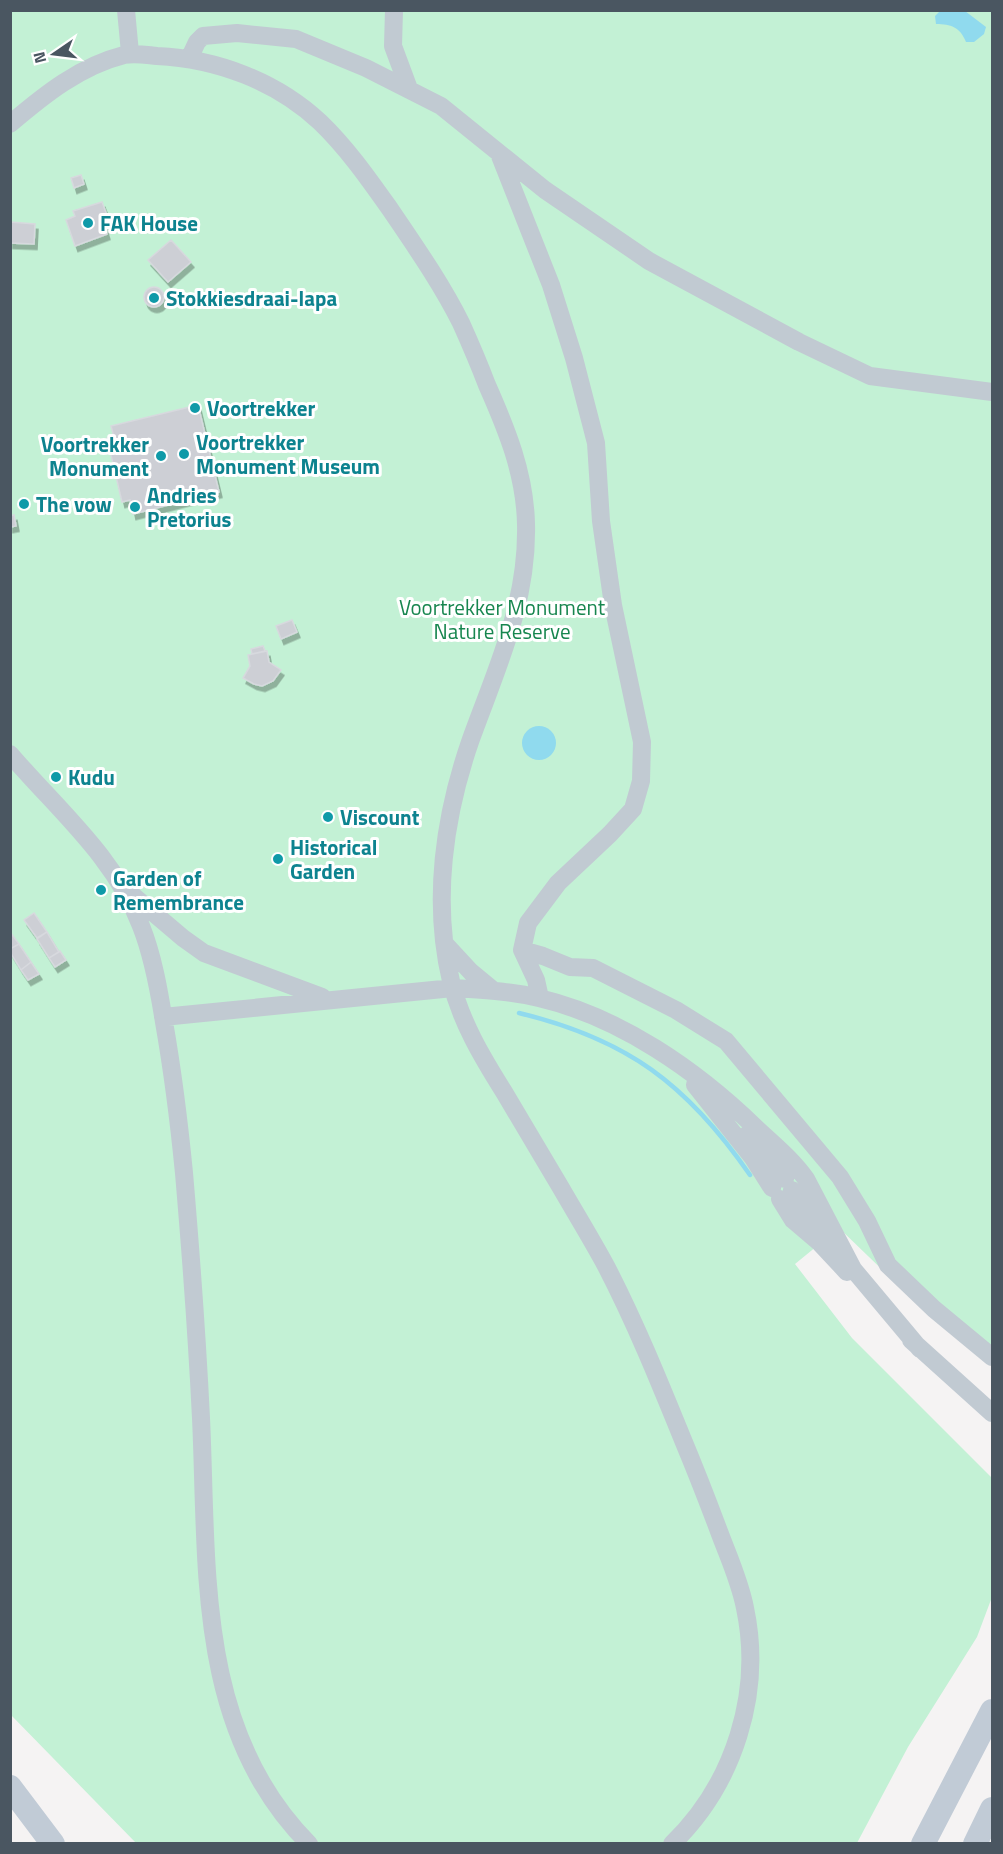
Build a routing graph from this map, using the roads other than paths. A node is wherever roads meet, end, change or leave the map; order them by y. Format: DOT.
graph roads {
  1 [pos="126,10"];
  2 [pos="394,10"];
  3 [pos="129,53"];
  4 [pos="189,59"];
  5 [pos="409,89"];
  6 [pos="10,124"];
  7 [pos="499,154"];
  8 [pos="993,392"];
  9 [pos="10,754"];
  10 [pos="117,878"];
  11 [pos="446,945"];
  12 [pos="522,950"];
  13 [pos="453,988"];
  14 [pos="494,990"];
  15 [pos="540,998"];
  16 [pos="342,999"];
  17 [pos="164,1017"];
  18 [pos="676,1063"];
  19 [pos="920,1349"];
  20 [pos="993,1357"];
  21 [pos="993,1413"];
  22 [pos="993,1711"];
  23 [pos="10,1787"];
  24 [pos="993,1809"];
  25 [pos="53,1844"];
  26 [pos="309,1844"];
  27 [pos="672,1844"];
  28 [pos="923,1844"];
  29 [pos="975,1844"];
  1 -- 3 [label="street"];
  2 -- 5 [label="street"];
  3 -- 4 [label="street"];
  3 -- 6 [label="street"];
  4 -- 5 [label="street"];
  4 -- 11 [label="street"];
  5 -- 7 [label="street"];
  7 -- 8 [label="street"];
  7 -- 12 [label="street"];
  9 -- 10 [label="street"];
  10 -- 16 [label="street"];
  10 -- 17 [label="street"];
  11 -- 13 [label="street"];
  11 -- 14 [label="street"];
  12 -- 15 [label="street"];
  12 -- 20 [label="street"];
  13 -- 14 [label="street"];
  13 -- 16 [label="street"];
  13 -- 27 [label="street"];
  14 -- 15 [label="street"];
  15 -- 18 [label="street"];
  16 -- 17 [label="street"];
  17 -- 26 [label="street"];
  18 -- 19 [label="street"];
  18 -- 19 [label="street"];
  19 -- 21 [label="street"];
  22 -- 28 [label="main road"];
  23 -- 25 [label="main road"];
  24 -- 29 [label="main road"];
}
